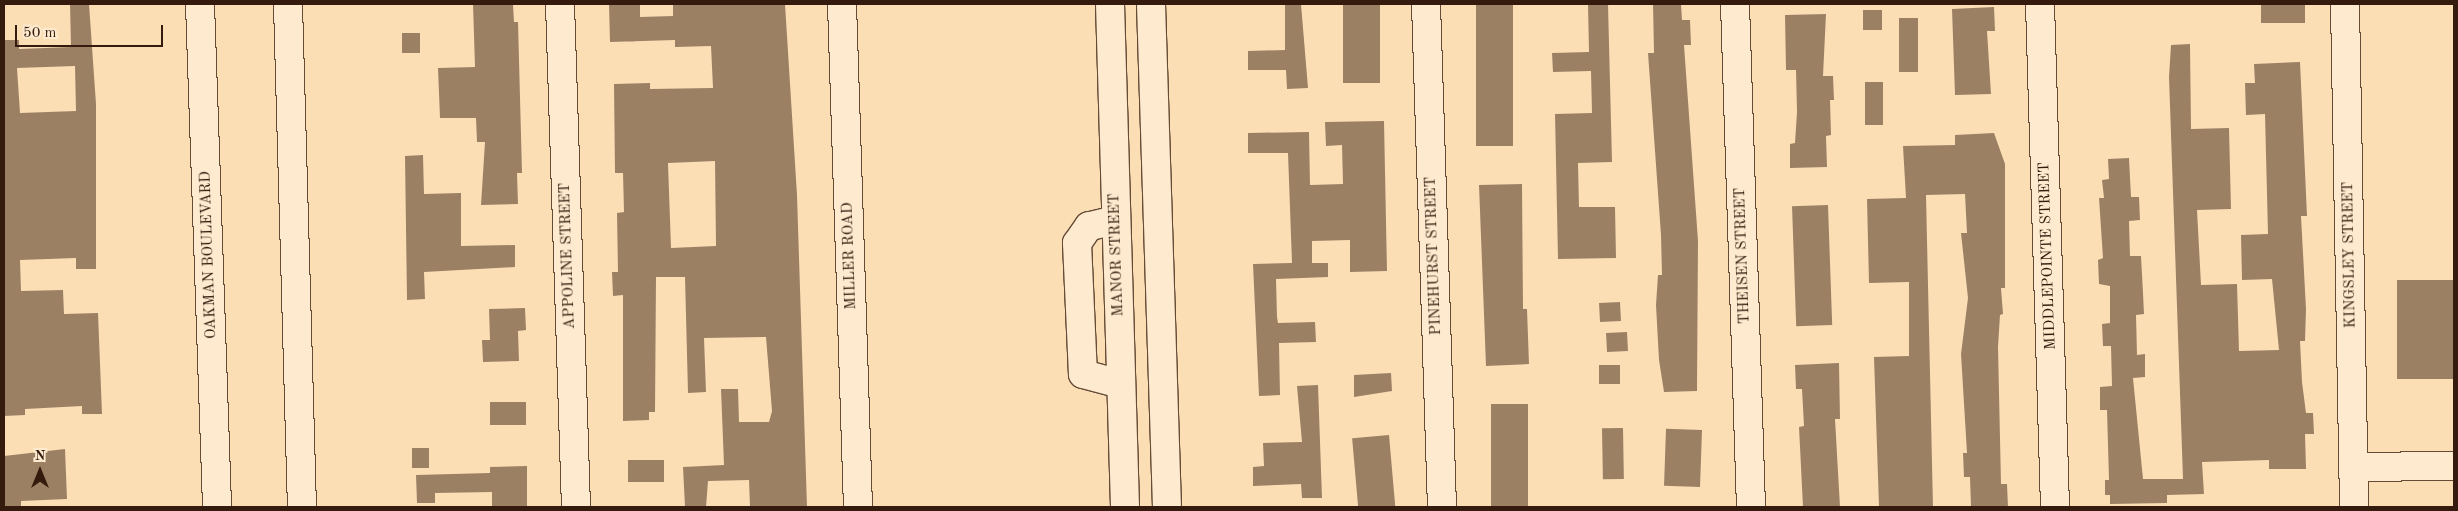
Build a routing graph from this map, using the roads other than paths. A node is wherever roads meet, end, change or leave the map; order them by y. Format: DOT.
graph roads {
  1 [pos="200,4"];
  2 [pos="288,4"];
  3 [pos="560,4"];
  4 [pos="842,4"];
  5 [pos="1110,4"];
  6 [pos="1151,4"];
  7 [pos="1426,4"];
  8 [pos="1735,4"];
  9 [pos="2040,4"];
  10 [pos="2345,4"];
  11 [pos="1116,220"];
  12 [pos="1121,384"];
  13 [pos="2454,466"];
  14 [pos="2354,467"];
  15 [pos="217,507"];
  16 [pos="302,507"];
  17 [pos="576,507"];
  18 [pos="858,507"];
  19 [pos="1125,507"];
  20 [pos="1167,507"];
  21 [pos="1442,507"];
  22 [pos="1751,507"];
  23 [pos="2055,507"];
  24 [pos="2354,507"];
  1 -- 15 [label="street, OAKMAN BOULEVARD"];
  2 -- 16 [label="street"];
  3 -- 17 [label="street, APPOLINE STREET"];
  4 -- 18 [label="street, MILLER ROAD"];
  5 -- 11 [label="street, MANOR STREET"];
  6 -- 20 [label="street"];
  7 -- 21 [label="street, PINEHURST STREET"];
  8 -- 22 [label="street, THEISEN STREET"];
  9 -- 23 [label="street, MIDDLEPOINTE STREET"];
  10 -- 14 [label="street, KINGSLEY STREET"];
  11 -- 12 [label="street, MANOR STREET"];
  11 -- 12 [label="street"];
  12 -- 19 [label="street, MANOR STREET"];
  13 -- 14 [label="street"];
  14 -- 24 [label="street, KINGSLEY STREET"];
}
